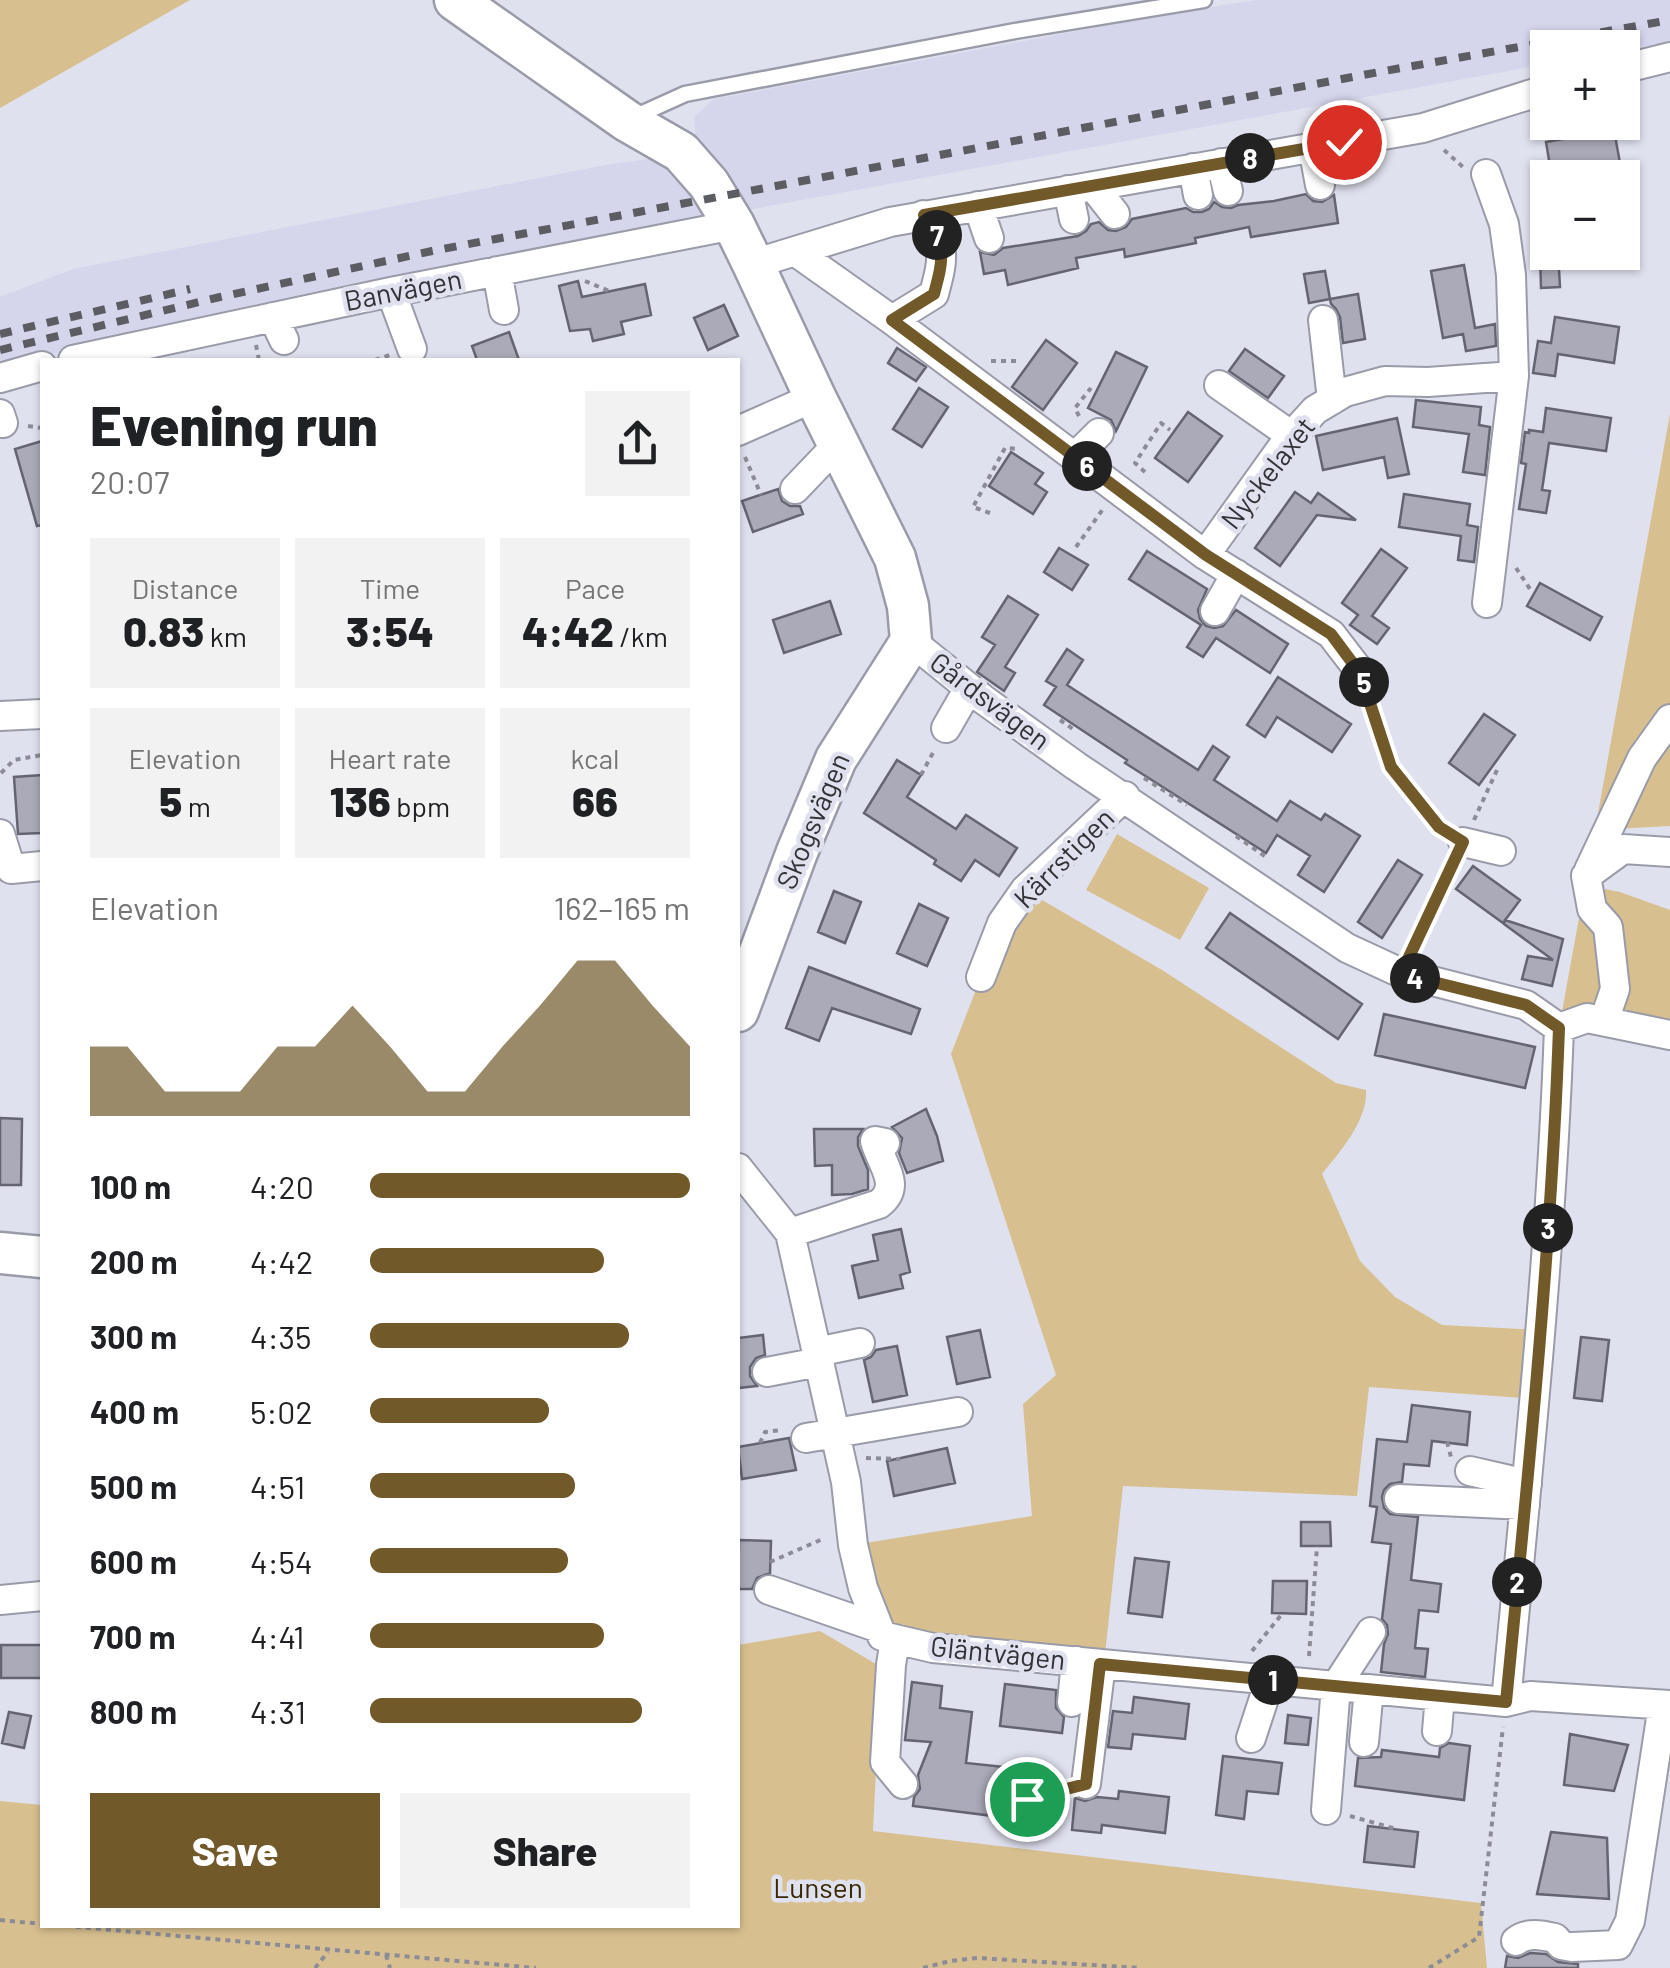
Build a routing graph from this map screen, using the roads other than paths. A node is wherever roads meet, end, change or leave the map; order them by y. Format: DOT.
graph roads {
  1 [pos="455,0"];
  2 [pos="1204,0"];
  3 [pos="1670,57"];
  4 [pos="1640,64"];
  5 [pos="1530,95"];
  6 [pos="627,120"];
  7 [pos="1314,147"];
  8 [pos="1486,174"];
  9 [pos="1320,185"];
  10 [pos="1081,188"];
  11 [pos="978,206"];
  12 [pos="1114,214"];
  13 [pos="924,215"];
  14 [pos="1074,219"];
  15 [pos="734,225"];
  16 [pos="989,238"];
  17 [pos="796,252"];
  18 [pos="753,264"];
  19 [pos="497,272"];
  20 [pos="391,292"];
  21 [pos="504,310"];
  22 [pos="892,320"];
  23 [pos="1323,320"];
  24 [pos="412,348"];
  25 [pos="104,357"];
  26 [pos="40,367"];
  27 [pos="1514,376"];
  28 [pos="0,378"];
  29 [pos="1219,385"];
  30 [pos="815,397"];
  31 [pos="1332,400"];
  32 [pos="1090,426"];
  33 [pos="1292,436"];
  34 [pos="741,442"];
  35 [pos="838,444"];
  36 [pos="1075,457"];
  37 [pos="794,489"];
  38 [pos="1206,555"];
  39 [pos="1236,574"];
  40 [pos="1487,603"];
  41 [pos="1215,610"];
  42 [pos="910,641"];
  43 [pos="1360,673"];
  44 [pos="969,688"];
  45 [pos="5,708"];
  46 [pos="40,714"];
  47 [pos="1670,719"];
  48 [pos="946,728"];
  49 [pos="1131,785"];
  50 [pos="0,834"];
  51 [pos="1463,842"];
  52 [pos="1501,851"];
  53 [pos="1670,852"];
  54 [pos="40,866"];
  55 [pos="1586,876"];
  56 [pos="1401,974"];
  57 [pos="981,976"];
  58 [pos="740,1005"];
  59 [pos="1604,1021"];
  60 [pos="1559,1028"];
  61 [pos="1670,1035"];
  62 [pos="886,1143"];
  63 [pos="743,1187"];
  64 [pos="790,1232"];
  65 [pos="0,1253"];
  66 [pos="40,1257"];
  67 [pos="1540,1330"];
  68 [pos="860,1343"];
  69 [pos="1562,1354"];
  70 [pos="818,1357"];
  71 [pos="768,1372"];
  72 [pos="958,1412"];
  73 [pos="835,1432"];
  74 [pos="806,1438"];
  75 [pos="1470,1472"];
  76 [pos="1526,1495"];
  77 [pos="1399,1500"];
  78 [pos="770,1576"];
  79 [pos="40,1596"];
  80 [pos="0,1600"];
  81 [pos="1371,1632"];
  82 [pos="887,1633"];
  83 [pos="1098,1663"];
  84 [pos="1254,1671"];
  85 [pos="1322,1685"];
  86 [pos="1369,1689"];
  87 [pos="1440,1696"];
  88 [pos="1115,1699"];
  89 [pos="1072,1702"];
  90 [pos="1506,1702"];
  91 [pos="1667,1705"];
  92 [pos="1437,1731"];
  93 [pos="1250,1738"];
  94 [pos="1364,1742"];
  95 [pos="1662,1762"];
  96 [pos="903,1784"];
  97 [pos="1086,1784"];
  98 [pos="1326,1810"];
  99 [pos="1516,1941"];
  1 -- 6 [label="street, Gårdsvägen"];
  2 -- 6 [label="lane"];
  3 -- 4 [label="street"];
  5 -- 7 [label="street"];
  6 -- 15 [label="street, Gårdsvägen"];
  7 -- 9 [label="street"];
  7 -- 10 [label="street"];
  8 -- 27 [label="street"];
  10 -- 11 [label="street"];
  10 -- 12 [label="street"];
  10 -- 14 [label="street"];
  11 -- 13 [label="street"];
  11 -- 16 [label="street"];
  13 -- 17 [label="street"];
  13 -- 22 [label="street"];
  15 -- 18 [label="street, Gårdsvägen"];
  15 -- 19 [label="street, Banvägen"];
  17 -- 18 [label="street"];
  17 -- 22 [label="street, Nyckelaxet"];
  18 -- 30 [label="street, Gårdsvägen"];
  19 -- 20 [label="street, Banvägen"];
  19 -- 21 [label="street"];
  20 -- 24 [label="street"];
  20 -- 25 [label="street, Banvägen"];
  22 -- 36 [label="street, Nyckelaxet"];
  23 -- 31 [label="street"];
  26 -- 28 [label="street"];
  27 -- 31 [label="street, Nyckelaxet"];
  27 -- 40 [label="street"];
  29 -- 33 [label="street"];
  30 -- 34 [label="street"];
  30 -- 35 [label="street, Gårdsvägen"];
  31 -- 33 [label="street, Nyckelaxet"];
  32 -- 36 [label="street"];
  33 -- 38 [label="street, Nyckelaxet"];
  35 -- 37 [label="street"];
  35 -- 42 [label="street, Gårdsvägen"];
  36 -- 38 [label="street, Nyckelaxet"];
  38 -- 39 [label="street, Nyckelaxet"];
  39 -- 41 [label="street"];
  39 -- 43 [label="street, Nyckelaxet"];
  42 -- 44 [label="street, Gårdsvägen"];
  42 -- 58 [label="street, Skogsvägen"];
  44 -- 48 [label="street"];
  44 -- 49 [label="street, Gårdsvägen"];
  45 -- 46 [label="street"];
  47 -- 55 [label="street"];
  49 -- 56 [label="street, Gårdsvägen"];
  49 -- 57 [label="street, Kärrstigen"];
  50 -- 54 [label="street"];
  51 -- 52 [label="street"];
  51 -- 56 [label="lane"];
  53 -- 55 [label="street"];
  55 -- 59 [label="street"];
  56 -- 60 [label="street, Gårdsvägen"];
  59 -- 60 [label="street"];
  59 -- 61 [label="street"];
  60 -- 67 [label="street"];
  62 -- 64 [label="street"];
  63 -- 64 [label="street"];
  64 -- 70 [label="street"];
  65 -- 66 [label="street"];
  67 -- 69 [label="street"];
  67 -- 76 [label="street"];
  68 -- 70 [label="street"];
  70 -- 71 [label="street"];
  70 -- 73 [label="street"];
  72 -- 73 [label="street"];
  73 -- 74 [label="street"];
  73 -- 82 [label="street"];
  75 -- 76 [label="street"];
  76 -- 77 [label="street"];
  76 -- 90 [label="street"];
  78 -- 82 [label="street, Gläntvägen"];
  79 -- 80 [label="street"];
  81 -- 85 [label="street"];
  82 -- 83 [label="street, Gläntvägen"];
  82 -- 96 [label="street"];
  83 -- 84 [label="street, Gläntvägen"];
  83 -- 88 [label="street"];
  83 -- 89 [label="street"];
  83 -- 97 [label="street"];
  84 -- 85 [label="street, Gläntvägen"];
  84 -- 93 [label="street"];
  85 -- 86 [label="street, Gläntvägen"];
  85 -- 98 [label="street"];
  86 -- 87 [label="street, Gläntvägen"];
  86 -- 94 [label="street"];
  87 -- 90 [label="street, Gläntvägen"];
  87 -- 92 [label="street"];
  90 -- 91 [label="street, Gläntvägen"];
  91 -- 95 [label="street"];
  95 -- 99 [label="street"];
}
